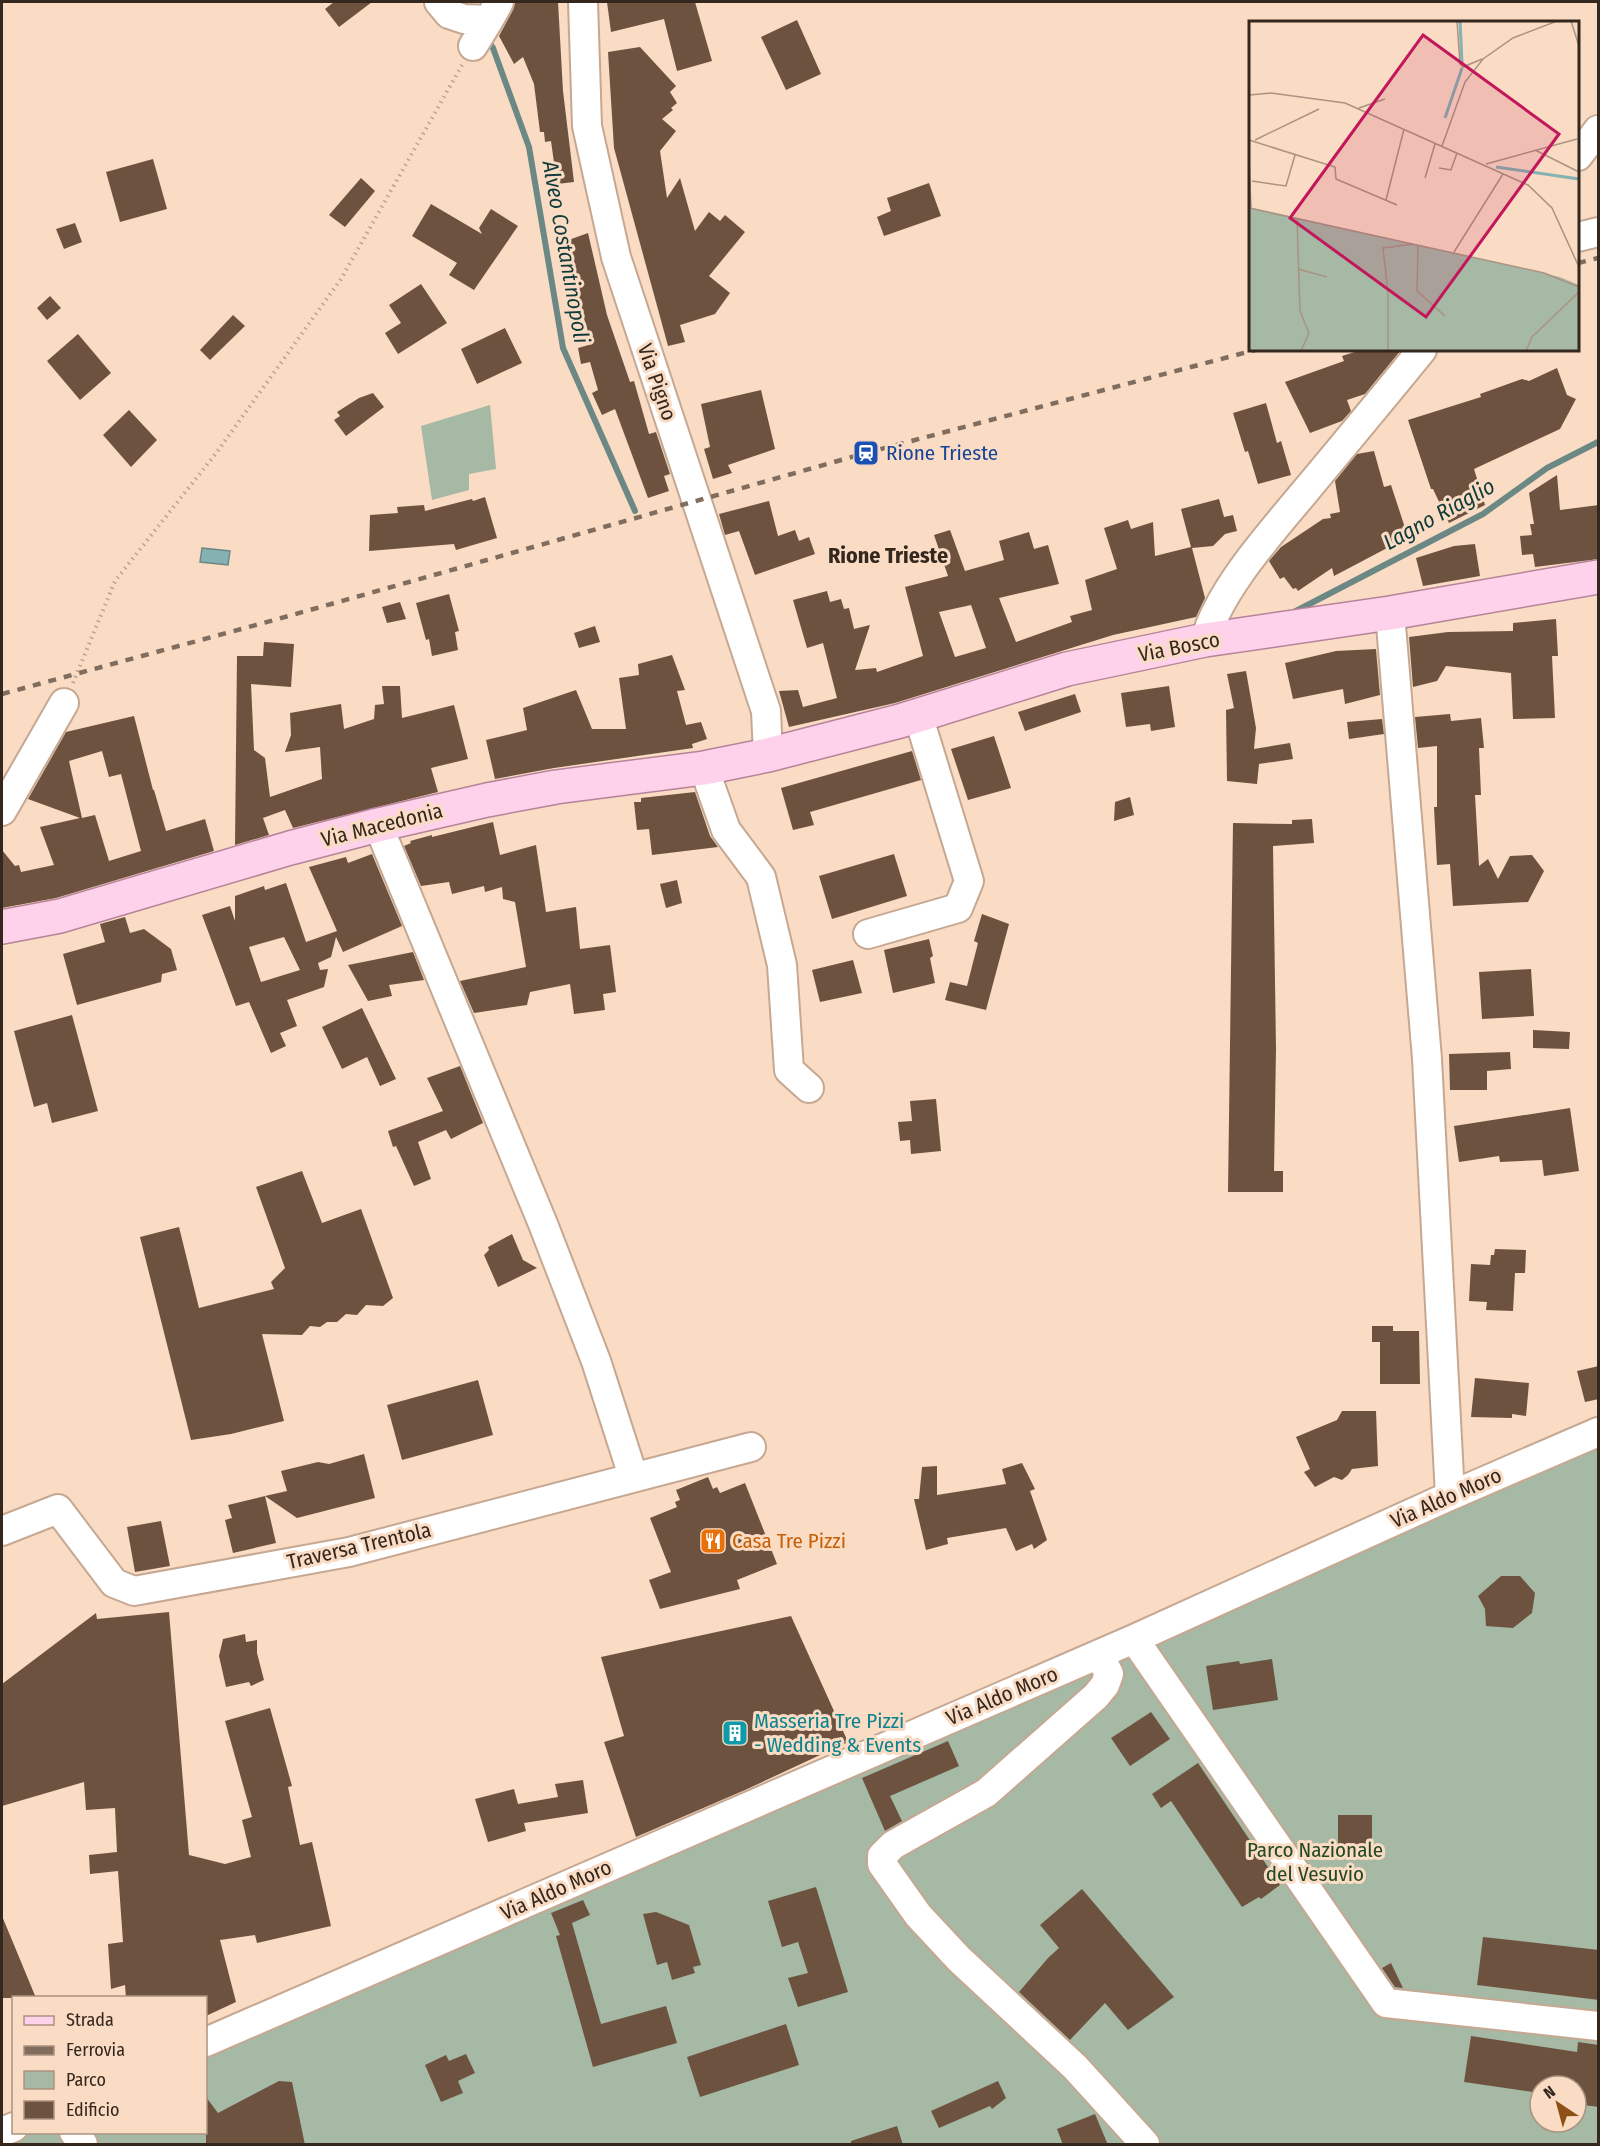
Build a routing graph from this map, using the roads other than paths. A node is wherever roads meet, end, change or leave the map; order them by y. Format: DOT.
graph roads {
  1 [pos="439,2"];
  2 [pos="583,2"];
  3 [pos="494,11"];
  4 [pos="473,46"];
  5 [pos="1599,130"];
  6 [pos="1579,155"];
  7 [pos="1599,232"];
  8 [pos="1579,237"];
  9 [pos="1421,351"];
  10 [pos="1599,577"];
  11 [pos="1390,613"];
  12 [pos="1205,640"];
  13 [pos="64,703"];
  14 [pos="918,715"];
  15 [pos="768,755"];
  16 [pos="704,768"];
  17 [pos="2,811"];
  18 [pos="378,825"];
  19 [pos="2,927"];
  20 [pos="868,934"];
  21 [pos="809,1088"];
  22 [pos="1599,1432"];
  23 [pos="751,1447"];
  24 [pos="633,1476"];
  25 [pos="1450,1496"];
  26 [pos="2,1530"];
  27 [pos="1134,1639"];
  28 [pos="1099,1654"];
  29 [pos="1599,2026"];
  30 [pos="207,2042"];
  31 [pos="1145,2145"];
  1 -- 3 [label="street"];
  2 -- 15 [label="street, Via Pigno"];
  3 -- 4 [label="street"];
  5 -- 6 [label="street"];
  7 -- 8 [label="street"];
  9 -- 12 [label="street"];
  10 -- 11 [label="main road, Via Bosco"];
  11 -- 12 [label="main road, Via Bosco"];
  11 -- 25 [label="street"];
  12 -- 14 [label="main road, Via Bosco"];
  13 -- 17 [label="street"];
  14 -- 15 [label="main road, Via Bosco"];
  14 -- 20 [label="street"];
  15 -- 16 [label="main road, Via Macedonia"];
  16 -- 18 [label="main road, Via Macedonia"];
  16 -- 21 [label="street"];
  18 -- 19 [label="main road, Via Macedonia"];
  18 -- 24 [label="street"];
  22 -- 25 [label="street, Via Aldo Moro"];
  23 -- 24 [label="street, Traversa Trentola"];
  24 -- 26 [label="street, Traversa Trentola"];
  25 -- 27 [label="street, Via Aldo Moro"];
  27 -- 28 [label="street, Via Aldo Moro"];
  27 -- 29 [label="street"];
  28 -- 30 [label="street, Via Aldo Moro"];
  28 -- 31 [label="street"];
}
